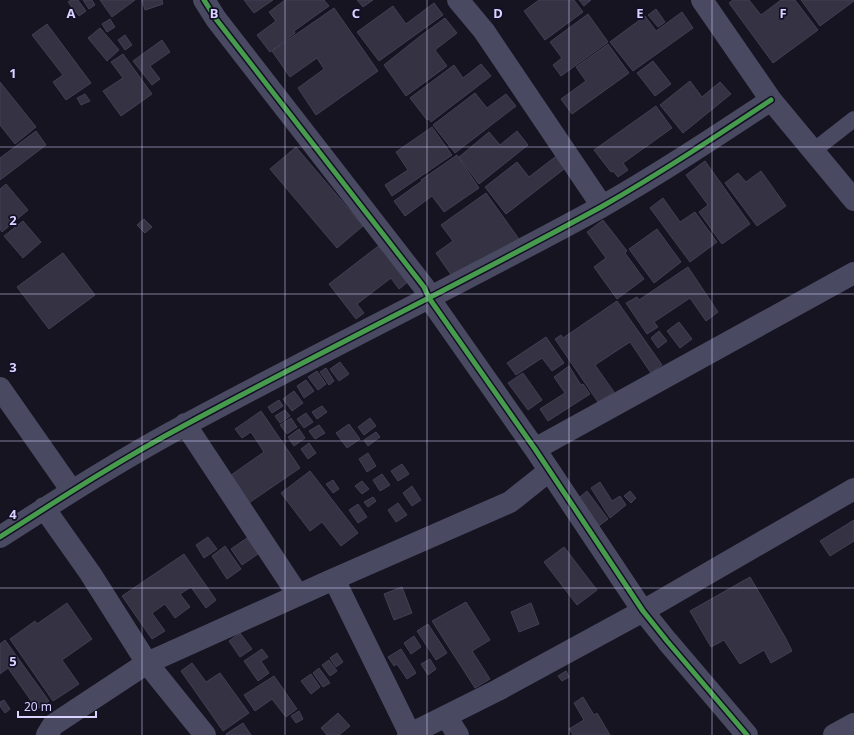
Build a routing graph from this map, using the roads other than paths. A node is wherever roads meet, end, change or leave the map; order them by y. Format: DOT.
graph roads {
  1 [pos="204,0"];
  2 [pos="458,0"];
  3 [pos="702,0"];
  4 [pos="771,100"];
  5 [pos="854,119"];
  6 [pos="813,151"];
  7 [pos="854,200"];
  8 [pos="602,206"];
  9 [pos="854,273"];
  10 [pos="429,298"];
  11 [pos="0,388"];
  12 [pos="185,424"];
  13 [pos="535,449"];
  14 [pos="549,470"];
  15 [pos="854,489"];
  16 [pos="72,491"];
  17 [pos="44,508"];
  18 [pos="0,537"];
  19 [pos="334,579"];
  20 [pos="298,595"];
  21 [pos="643,611"];
  22 [pos="147,663"];
  23 [pos="446,716"];
  24 [pos="854,724"];
  25 [pos="409,734"];
  26 [pos="47,735"];
  27 [pos="205,735"];
  28 [pos="458,735"];
  29 [pos="746,735"];
  30 [pos="834,735"];
  1 -- 10 [label="street"];
  2 -- 8 [label="street"];
  3 -- 4 [label="street"];
  4 -- 6 [label="street"];
  4 -- 8 [label="street"];
  5 -- 6 [label="lane"];
  6 -- 7 [label="street"];
  8 -- 10 [label="street"];
  9 -- 13 [label="street"];
  10 -- 12 [label="street"];
  10 -- 13 [label="street"];
  11 -- 16 [label="street"];
  12 -- 16 [label="street"];
  12 -- 20 [label="street"];
  13 -- 14 [label="street"];
  14 -- 19 [label="street"];
  14 -- 21 [label="street"];
  15 -- 21 [label="street"];
  16 -- 17 [label="street"];
  17 -- 18 [label="street"];
  17 -- 22 [label="street"];
  19 -- 20 [label="street"];
  19 -- 25 [label="street"];
  20 -- 22 [label="street"];
  21 -- 23 [label="street"];
  21 -- 29 [label="street"];
  22 -- 26 [label="street"];
  22 -- 27 [label="street"];
  23 -- 25 [label="street"];
  23 -- 28 [label="street"];
  24 -- 30 [label="street"];
}
